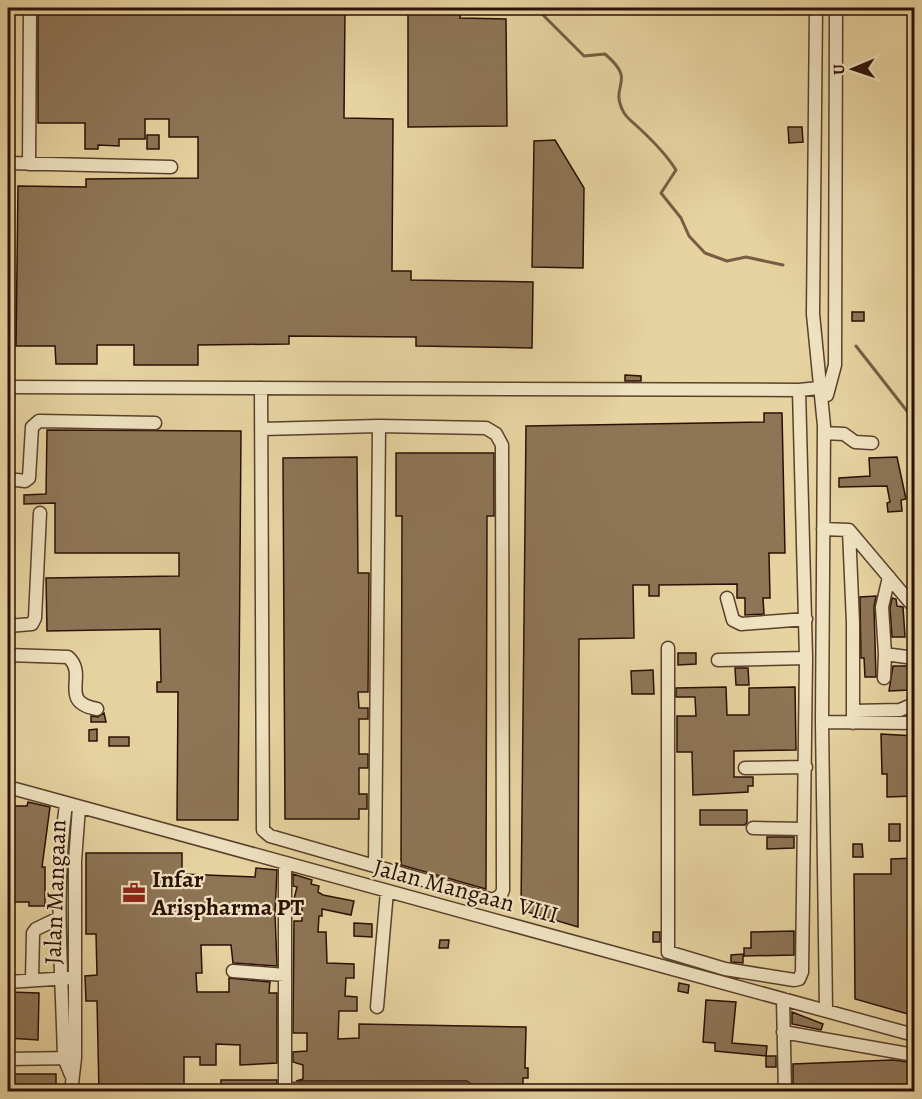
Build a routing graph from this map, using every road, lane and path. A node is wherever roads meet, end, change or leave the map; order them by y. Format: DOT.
graph roads {
  1 [pos="30,8"];
  2 [pos="816,8"];
  3 [pos="837,8"];
  4 [pos="8,163"];
  5 [pos="29,164"];
  6 [pos="171,167"];
  7 [pos="8,387"];
  8 [pos="261,388"];
  9 [pos="825,388"];
  10 [pos="800,390"];
  11 [pos="155,423"];
  12 [pos="379,426"];
  13 [pos="262,429"];
  14 [pos="824,433"];
  15 [pos="872,444"];
  16 [pos="8,479"];
  17 [pos="40,513"];
  18 [pos="823,529"];
  19 [pos="849,530"];
  20 [pos="889,577"];
  21 [pos="727,598"];
  22 [pos="915,607"];
  23 [pos="806,620"];
  24 [pos="8,626"];
  25 [pos="668,648"];
  26 [pos="885,654"];
  27 [pos="8,655"];
  28 [pos="806,658"];
  29 [pos="915,658"];
  30 [pos="718,660"];
  31 [pos="884,678"];
  32 [pos="915,704"];
  33 [pos="97,709"];
  34 [pos="853,717"];
  35 [pos="822,722"];
  36 [pos="915,723"];
  37 [pos="806,767"];
  38 [pos="745,768"];
  39 [pos="8,787"];
  40 [pos="66,804"];
  41 [pos="79,807"];
  42 [pos="753,828"];
  43 [pos="804,829"];
  44 [pos="285,863"];
  45 [pos="375,866"];
  46 [pos="387,891"];
  47 [pos="59,918"];
  48 [pos="233,971"];
  49 [pos="285,975"];
  50 [pos="67,978"];
  51 [pos="32,980"];
  52 [pos="8,982"];
  53 [pos="783,999"];
  54 [pos="377,1007"];
  55 [pos="826,1010"];
  56 [pos="783,1032"];
  57 [pos="915,1035"];
  58 [pos="915,1055"];
  59 [pos="69,1058"];
  60 [pos="8,1059"];
  61 [pos="285,1090"];
  62 [pos="460,1090"];
  63 [pos="71,1092"];
  64 [pos="785,1092"];
  1 -- 5 [label="street"];
  2 -- 9 [label="street"];
  3 -- 9 [label="street"];
  4 -- 5 [label="street"];
  5 -- 6 [label="street"];
  7 -- 8 [label="street"];
  8 -- 10 [label="street"];
  8 -- 13 [label="street"];
  9 -- 10 [label="street"];
  9 -- 14 [label="street"];
  10 -- 23 [label="street"];
  11 -- 16 [label="street"];
  12 -- 13 [label="street"];
  12 -- 45 [label="street"];
  12 -- 45 [label="street"];
  13 -- 45 [label="street"];
  14 -- 15 [label="street"];
  14 -- 18 [label="street"];
  17 -- 24 [label="street"];
  18 -- 19 [label="street"];
  18 -- 35 [label="street"];
  19 -- 20 [label="street"];
  19 -- 34 [label="street"];
  20 -- 22 [label="street"];
  20 -- 26 [label="street"];
  21 -- 23 [label="street"];
  23 -- 28 [label="street"];
  25 -- 43 [label="street"];
  26 -- 29 [label="street"];
  26 -- 31 [label="street"];
  27 -- 33 [label="street"];
  28 -- 30 [label="street"];
  28 -- 37 [label="street"];
  32 -- 34 [label="street"];
  34 -- 35 [label="street"];
  34 -- 36 [label="street"];
  35 -- 55 [label="street"];
  37 -- 38 [label="street"];
  37 -- 43 [label="street"];
  39 -- 40 [label="street, Jalan Mangaan VIII"];
  40 -- 41 [label="street, Jalan Mangaan VIII"];
  40 -- 47 [label="street"];
  41 -- 44 [label="street, Jalan Mangaan VIII"];
  41 -- 50 [label="street, Jalan Mangaan"];
  42 -- 43 [label="street"];
  44 -- 46 [label="street, Jalan Mangaan VIII"];
  44 -- 49 [label="street"];
  46 -- 53 [label="street, Jalan Mangaan VIII"];
  46 -- 54 [label="street"];
  47 -- 50 [label="street"];
  47 -- 51 [label="street, Jalan Mangaan"];
  48 -- 49 [label="street"];
  49 -- 61 [label="street"];
  50 -- 51 [label="street, Jalan Mangaan"];
  50 -- 59 [label="street, Jalan Mangaan"];
  51 -- 52 [label="street, Jalan Mangaan"];
  53 -- 55 [label="street, Jalan Mangaan VIII"];
  53 -- 56 [label="street"];
  55 -- 57 [label="street, Jalan Mangaan VIII"];
  56 -- 58 [label="street"];
  56 -- 64 [label="street"];
  59 -- 60 [label="street"];
  59 -- 63 [label="street, Jalan Mangaan"];
  61 -- 62 [label="street"];
}
